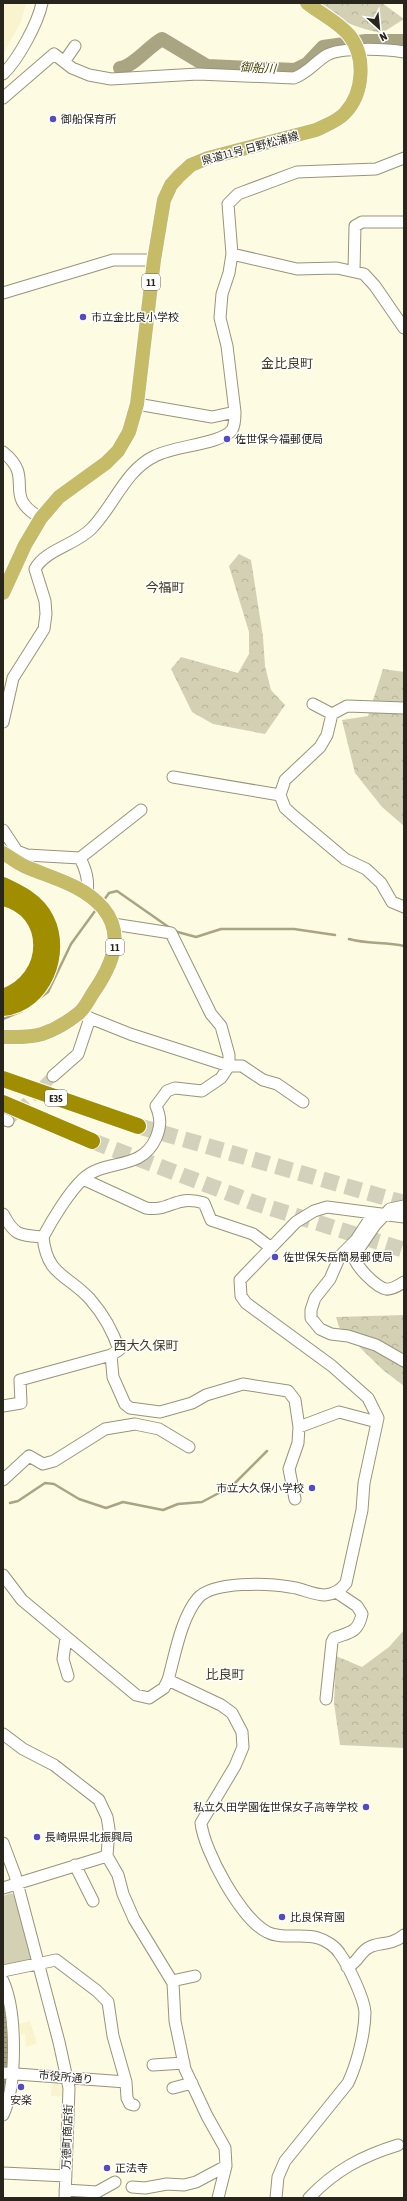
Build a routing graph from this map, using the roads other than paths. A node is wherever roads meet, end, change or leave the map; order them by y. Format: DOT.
graph roads {
  1 [pos="42,3"];
  2 [pos="307,3"];
  3 [pos="354,45"];
  4 [pos="75,46"];
  5 [pos="404,52"];
  6 [pos="64,62"];
  7 [pos="3,74"];
  8 [pos="3,98"];
  9 [pos="404,158"];
  10 [pos="404,222"];
  11 [pos="232,254"];
  12 [pos="154,260"];
  13 [pos="354,271"];
  14 [pos="3,293"];
  15 [pos="404,327"];
  16 [pos="137,404"];
  17 [pos="235,412"];
  18 [pos="3,452"];
  19 [pos="8,482"];
  20 [pos="12,508"];
  21 [pos="40,518"];
  22 [pos="3,593"];
  23 [pos="313,704"];
  24 [pos="404,708"];
  25 [pos="332,714"];
  26 [pos="3,722"];
  27 [pos="173,777"];
  28 [pos="280,795"];
  29 [pos="141,810"];
  30 [pos="3,830"];
  31 [pos="3,853"];
  32 [pos="80,858"];
  33 [pos="3,885"];
  34 [pos="87,894"];
  35 [pos="3,898"];
  36 [pos="404,908"];
  37 [pos="113,924"];
  38 [pos="3,997"];
  39 [pos="3,1008"];
  40 [pos="85,1015"];
  41 [pos="3,1037"];
  42 [pos="229,1066"];
  43 [pos="3,1071"];
  44 [pos="53,1076"];
  45 [pos="3,1079"];
  46 [pos="303,1102"];
  47 [pos="4,1112"];
  48 [pos="109,1116"];
  49 [pos="138,1126"];
  50 [pos="92,1141"];
  51 [pos="83,1179"];
  52 [pos="404,1206"];
  53 [pos="3,1214"];
  54 [pos="373,1214"];
  55 [pos="385,1214"];
  56 [pos="404,1217"];
  57 [pos="43,1238"];
  58 [pos="270,1247"];
  59 [pos="404,1282"];
  60 [pos="111,1355"];
  61 [pos="404,1361"];
  62 [pos="3,1406"];
  63 [pos="377,1422"];
  64 [pos="299,1427"];
  65 [pos="189,1447"];
  66 [pos="3,1480"];
  67 [pos="295,1499"];
  68 [pos="3,1575"];
  69 [pos="336,1592"];
  70 [pos="66,1638"];
  71 [pos="68,1676"];
  72 [pos="168,1680"];
  73 [pos="326,1699"];
  74 [pos="3,1734"];
  75 [pos="3,1843"];
  76 [pos="107,1856"];
  77 [pos="75,1865"];
  78 [pos="18,1884"];
  79 [pos="3,1888"];
  80 [pos="93,1901"];
  81 [pos="404,1935"];
  82 [pos="38,1963"];
  83 [pos="347,1967"];
  84 [pos="3,1971"];
  85 [pos="195,1976"];
  86 [pos="3,1981"];
  87 [pos="172,1981"];
  88 [pos="184,2063"];
  89 [pos="153,2065"];
  90 [pos="6,2073"];
  91 [pos="66,2076"];
  92 [pos="126,2082"];
  93 [pos="192,2083"];
  94 [pos="173,2088"];
  95 [pos="134,2105"];
  96 [pos="3,2114"];
  97 [pos="398,2145"];
  98 [pos="226,2166"];
  99 [pos="3,2173"];
  100 [pos="66,2176"];
  101 [pos="115,2182"];
  102 [pos="132,2187"];
  103 [pos="65,2194"];
  104 [pos="97,2195"];
  105 [pos="218,2198"];
  106 [pos="276,2198"];
  107 [pos="309,2198"];
  1 -- 7 [label="street"];
  2 -- 3 [label="main road"];
  3 -- 5 [label="street"];
  3 -- 6 [label="street"];
  3 -- 12 [label="main road, 県道11号 日野松浦線 / 11"];
  4 -- 6 [label="street"];
  6 -- 8 [label="street"];
  9 -- 11 [label="street"];
  10 -- 13 [label="street"];
  11 -- 13 [label="street"];
  11 -- 17 [label="street"];
  12 -- 14 [label="street"];
  12 -- 16 [label="main road, 県道11号 日野松浦線 / 11"];
  13 -- 15 [label="street"];
  16 -- 17 [label="street"];
  16 -- 21 [label="main road, 県道11号 日野松浦線 / 11"];
  17 -- 26 [label="street"];
  18 -- 19 [label="street"];
  20 -- 21 [label="street"];
  21 -- 22 [label="main road, 県道11号 日野松浦線 / 11"];
  23 -- 25 [label="street"];
  24 -- 25 [label="street"];
  25 -- 28 [label="street"];
  27 -- 28 [label="street"];
  28 -- 36 [label="street"];
  29 -- 32 [label="street"];
  30 -- 32 [label="street"];
  31 -- 34 [label="main road, 11"];
  32 -- 34 [label="street"];
  33 -- 39 [label="highway"];
  34 -- 37 [label="main road, 11"];
  35 -- 38 [label="highway"];
  37 -- 40 [label="main road, 11"];
  37 -- 42 [label="street"];
  40 -- 41 [label="main road, 11"];
  40 -- 42 [label="street"];
  40 -- 44 [label="street"];
  42 -- 46 [label="street"];
  42 -- 51 [label="street"];
  43 -- 48 [label="highway"];
  45 -- 48 [label="highway, E35"];
  47 -- 50 [label="highway, E35"];
  48 -- 49 [label="highway, E35"];
  51 -- 57 [label="street"];
  51 -- 58 [label="street"];
  52 -- 55 [label="street"];
  53 -- 57 [label="street"];
  54 -- 55 [label="street"];
  54 -- 58 [label="street"];
  54 -- 61 [label="street"];
  55 -- 56 [label="street"];
  55 -- 59 [label="street"];
  57 -- 60 [label="street"];
  58 -- 63 [label="street"];
  60 -- 62 [label="street"];
  60 -- 64 [label="street"];
  63 -- 64 [label="street"];
  63 -- 69 [label="street"];
  64 -- 67 [label="street"];
  65 -- 66 [label="street"];
  68 -- 70 [label="street"];
  69 -- 72 [label="street"];
  69 -- 73 [label="street"];
  70 -- 71 [label="street"];
  70 -- 72 [label="street"];
  72 -- 83 [label="street"];
  74 -- 76 [label="street"];
  75 -- 78 [label="street, 万徳町商店街"];
  76 -- 77 [label="street"];
  76 -- 87 [label="street"];
  77 -- 78 [label="street"];
  77 -- 80 [label="street"];
  78 -- 79 [label="street"];
  78 -- 82 [label="street, 万徳町商店街"];
  81 -- 83 [label="street"];
  82 -- 84 [label="street"];
  82 -- 91 [label="street, 万徳町商店街"];
  82 -- 92 [label="street"];
  83 -- 106 [label="street"];
  85 -- 87 [label="street"];
  86 -- 90 [label="street"];
  87 -- 88 [label="street"];
  88 -- 89 [label="street"];
  88 -- 93 [label="street"];
  90 -- 91 [label="street, 市役所通り"];
  90 -- 96 [label="street"];
  91 -- 92 [label="street, 市役所通り"];
  91 -- 100 [label="street, 万徳町商店街"];
  92 -- 95 [label="street"];
  93 -- 94 [label="street"];
  93 -- 98 [label="street"];
  97 -- 107 [label="street"];
  98 -- 102 [label="street"];
  98 -- 105 [label="street"];
  99 -- 100 [label="street"];
  100 -- 103 [label="street, 万徳町商店街"];
  101 -- 104 [label="street"];
  103 -- 104 [label="street"];
}
